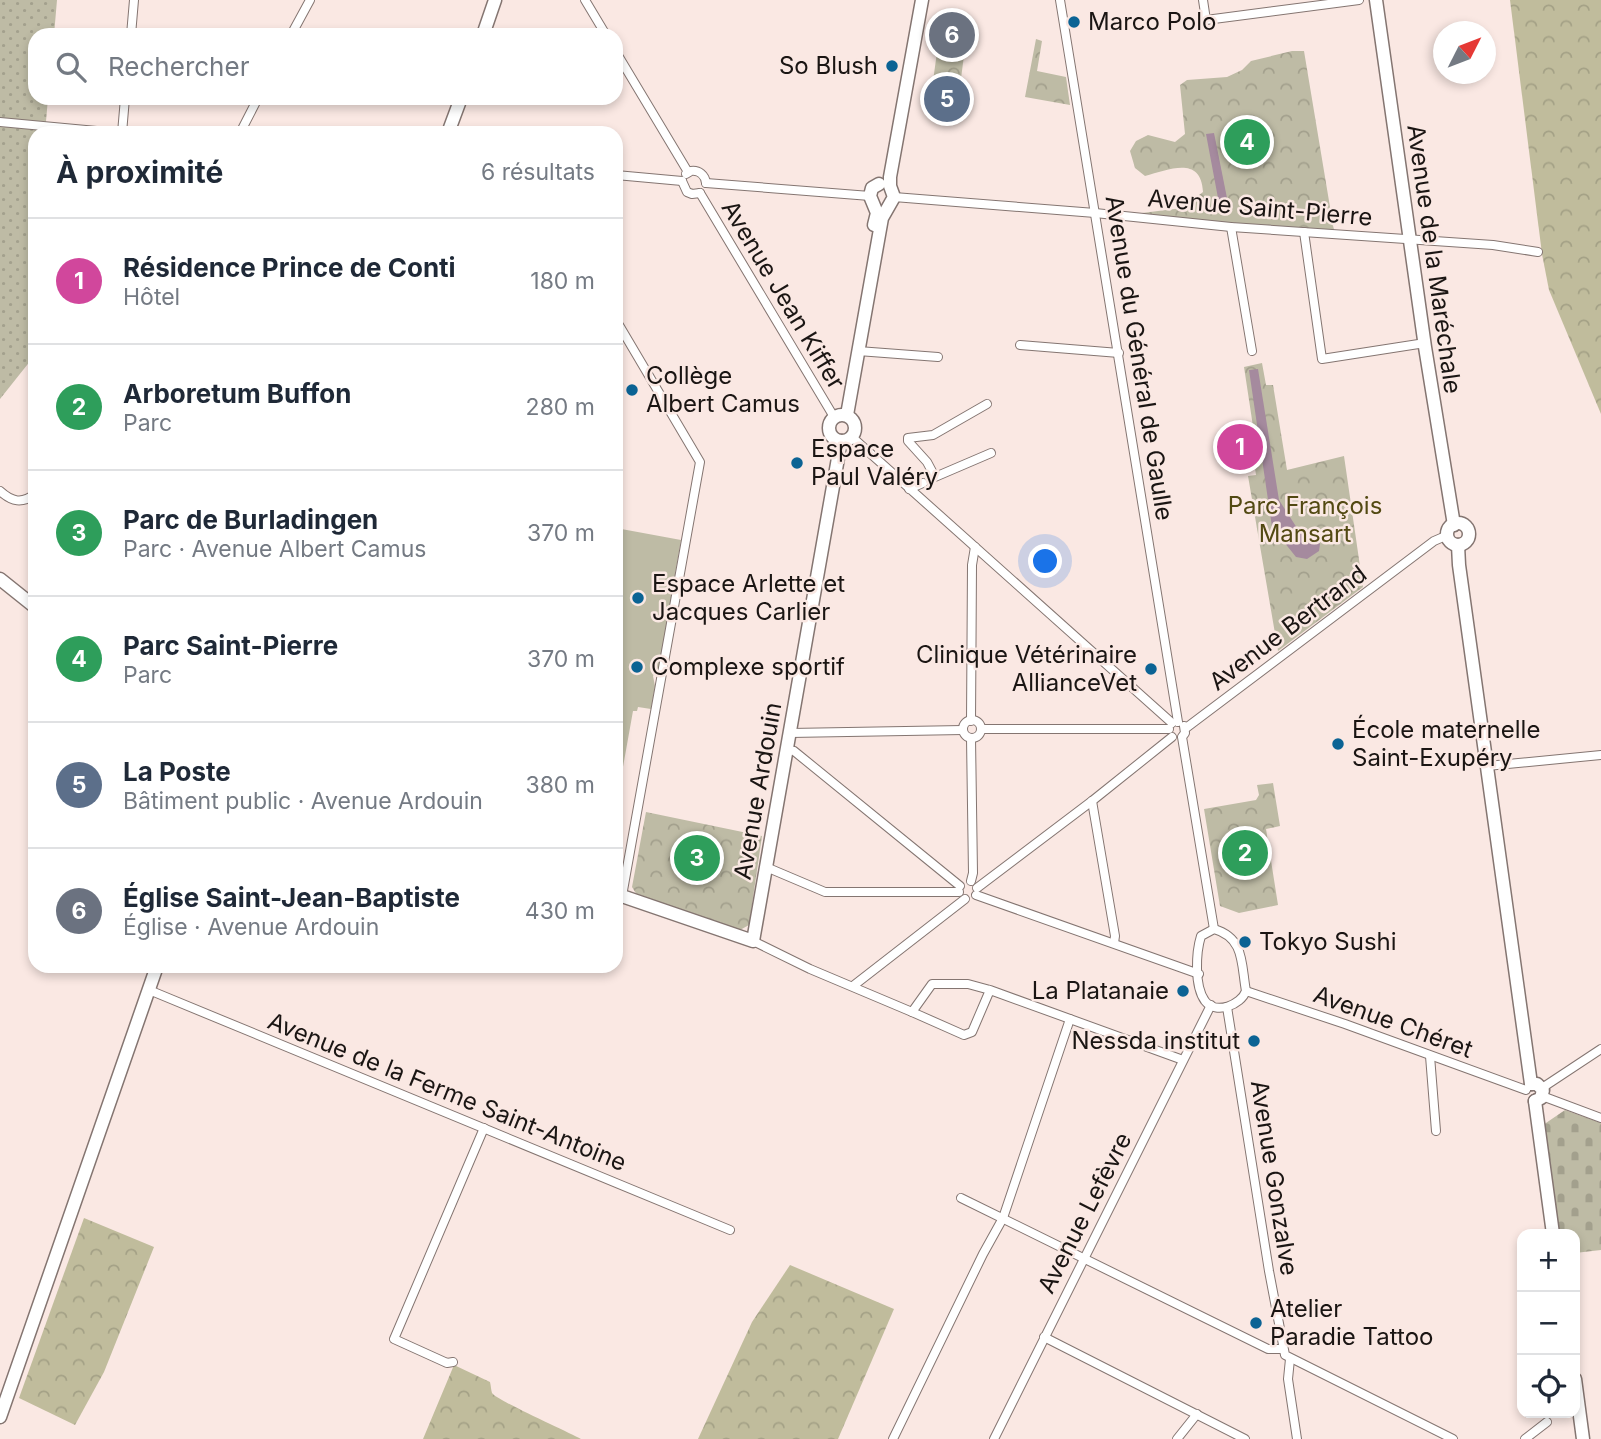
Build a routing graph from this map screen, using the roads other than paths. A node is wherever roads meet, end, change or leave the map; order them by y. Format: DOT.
graph roads {
  1 [pos="134,0"];
  2 [pos="310,0"];
  3 [pos="495,0"];
  4 [pos="585,0"];
  5 [pos="915,0"];
  6 [pos="922,0"];
  7 [pos="1060,0"];
  8 [pos="1203,0"];
  9 [pos="1359,0"];
  10 [pos="1376,0"];
  11 [pos="132,28"];
  12 [pos="295,28"];
  13 [pos="485,28"];
  14 [pos="602,28"];
  15 [pos="623,64"];
  16 [pos="124,105"];
  17 [pos="254,105"];
  18 [pos="458,105"];
  19 [pos="0,122"];
  20 [pos="45,126"];
  21 [pos="121,126"];
  22 [pos="244,126"];
  23 [pos="451,126"];
  24 [pos="688,172"];
  25 [pos="623,176"];
  26 [pos="682,181"];
  27 [pos="706,183"];
  28 [pos="700,192"];
  29 [pos="882,196"];
  30 [pos="1095,213"];
  31 [pos="1230,227"];
  32 [pos="1304,232"];
  33 [pos="1411,238"];
  34 [pos="1538,251"];
  35 [pos="623,332"];
  36 [pos="1425,343"];
  37 [pos="1020,345"];
  38 [pos="858,351"];
  39 [pos="1252,351"];
  40 [pos="1119,354"];
  41 [pos="938,357"];
  42 [pos="987,404"];
  43 [pos="840,416"];
  44 [pos="846,439"];
  45 [pos="991,453"];
  46 [pos="923,483"];
  47 [pos="909,489"];
  48 [pos="0,491"];
  49 [pos="28,499"];
  50 [pos="1451,530"];
  51 [pos="1458,545"];
  52 [pos="975,547"];
  53 [pos="0,579"];
  54 [pos="28,601"];
  55 [pos="971,720"];
  56 [pos="1173,728"];
  57 [pos="1186,728"];
  58 [pos="981,729"];
  59 [pos="963,730"];
  60 [pos="790,733"];
  61 [pos="1182,737"];
  62 [pos="971,738"];
  63 [pos="787,750"];
  64 [pos="1601,755"];
  65 [pos="1487,766"];
  66 [pos="1092,802"];
  67 [pos="766,867"];
  68 [pos="623,874"];
  69 [pos="975,888"];
  70 [pos="961,892"];
  71 [pos="623,896"];
  72 [pos="1214,929"];
  73 [pos="753,942"];
  74 [pos="1114,943"];
  75 [pos="155,973"];
  76 [pos="1199,974"];
  77 [pos="853,986"];
  78 [pos="149,990"];
  79 [pos="990,990"];
  80 [pos="1247,991"];
  81 [pos="1211,1005"];
  82 [pos="1227,1007"];
  83 [pos="912,1012"];
  84 [pos="1070,1019"];
  85 [pos="1601,1049"];
  86 [pos="1430,1056"];
  87 [pos="1183,1060"];
  88 [pos="1535,1092"];
  89 [pos="1601,1118"];
  90 [pos="484,1128"];
  91 [pos="1436,1131"];
  92 [pos="961,1198"];
  93 [pos="1003,1218"];
  94 [pos="1552,1229"];
  95 [pos="730,1230"];
  96 [pos="1084,1258"];
  97 [pos="1044,1337"];
  98 [pos="1286,1354"];
  99 [pos="453,1362"];
  100 [pos="1580,1412"];
  101 [pos="1196,1414"];
  102 [pos="0,1418"];
  103 [pos="1547,1422"];
  104 [pos="893,1439"];
  105 [pos="994,1439"];
  106 [pos="1177,1439"];
  107 [pos="1245,1439"];
  108 [pos="1297,1439"];
  109 [pos="1453,1439"];
  110 [pos="1525,1439"];
  111 [pos="1584,1439"];
  1 -- 11 [label="street"];
  2 -- 12 [label="street"];
  3 -- 13 [label="street"];
  4 -- 14 [label="street"];
  5 -- 29 [label="street"];
  6 -- 29 [label="street"];
  7 -- 30 [label="street, Avenue du Général de Gaulle"];
  8 -- 9 [label="street"];
  10 -- 33 [label="street, Avenue de la Maréchale"];
  15 -- 24 [label="street"];
  16 -- 21 [label="street"];
  17 -- 22 [label="street"];
  18 -- 23 [label="street"];
  19 -- 20 [label="street"];
  24 -- 26 [label="street"];
  24 -- 27 [label="street"];
  25 -- 26 [label="street"];
  26 -- 28 [label="street"];
  27 -- 28 [label="street"];
  27 -- 29 [label="street, Avenue Saint-Pierre"];
  28 -- 43 [label="street, Avenue Jean Kiffer"];
  29 -- 30 [label="street, Avenue Saint-Pierre"];
  29 -- 38 [label="street"];
  29 -- 43 [label="street"];
  30 -- 31 [label="street, Avenue Saint-Pierre"];
  30 -- 40 [label="street, Avenue du Général de Gaulle"];
  31 -- 32 [label="street, Avenue Saint-Pierre"];
  31 -- 39 [label="street"];
  32 -- 33 [label="street, Avenue Saint-Pierre"];
  32 -- 36 [label="street"];
  33 -- 34 [label="street, Avenue Saint-Pierre"];
  33 -- 36 [label="street, Avenue de la Maréchale"];
  35 -- 68 [label="street"];
  36 -- 50 [label="street, Avenue de la Maréchale"];
  37 -- 40 [label="street"];
  38 -- 41 [label="street"];
  38 -- 43 [label="street"];
  40 -- 56 [label="street, Avenue du Général de Gaulle"];
  42 -- 45 [label="street"];
  43 -- 44 [label="street"];
  43 -- 44 [label="street"];
  44 -- 47 [label="street"];
  44 -- 60 [label="street, Avenue Ardouin"];
  46 -- 47 [label="street"];
  47 -- 52 [label="street"];
  48 -- 49 [label="street"];
  50 -- 51 [label="street"];
  50 -- 51 [label="street"];
  50 -- 57 [label="street, Avenue Bertrand"];
  51 -- 65 [label="street"];
  52 -- 55 [label="street"];
  52 -- 56 [label="street"];
  53 -- 54 [label="street"];
  55 -- 58 [label="street"];
  55 -- 59 [label="street"];
  56 -- 57 [label="street"];
  56 -- 58 [label="street"];
  56 -- 61 [label="street"];
  56 -- 66 [label="street"];
  57 -- 61 [label="street"];
  58 -- 62 [label="street"];
  59 -- 60 [label="street"];
  59 -- 62 [label="street"];
  60 -- 63 [label="street, Avenue Ardouin"];
  61 -- 72 [label="street"];
  62 -- 69 [label="street"];
  63 -- 67 [label="street, Avenue Ardouin"];
  63 -- 70 [label="street"];
  64 -- 65 [label="street"];
  65 -- 88 [label="street"];
  66 -- 69 [label="street"];
  66 -- 74 [label="street"];
  67 -- 70 [label="street"];
  67 -- 73 [label="street, Avenue Ardouin"];
  69 -- 70 [label="street"];
  69 -- 70 [label="street"];
  69 -- 74 [label="street"];
  70 -- 77 [label="street"];
  71 -- 73 [label="street"];
  72 -- 76 [label="street"];
  72 -- 80 [label="street"];
  73 -- 77 [label="street"];
  74 -- 76 [label="street"];
  75 -- 78 [label="street"];
  76 -- 81 [label="street"];
  77 -- 83 [label="street"];
  78 -- 90 [label="street, Avenue de la Ferme Saint-Antoine"];
  78 -- 102 [label="street"];
  79 -- 83 [label="street"];
  79 -- 83 [label="street"];
  79 -- 84 [label="street"];
  80 -- 82 [label="street"];
  80 -- 86 [label="street, Avenue Chéret"];
  81 -- 82 [label="street"];
  81 -- 87 [label="street, Avenue Lefèvre"];
  82 -- 98 [label="street, Avenue Gonzalve"];
  84 -- 87 [label="street"];
  84 -- 93 [label="street"];
  85 -- 88 [label="street"];
  86 -- 88 [label="street, Avenue Chéret"];
  86 -- 91 [label="street"];
  87 -- 96 [label="street, Avenue Lefèvre"];
  88 -- 89 [label="street, Avenue Chéret"];
  88 -- 94 [label="street"];
  90 -- 95 [label="street, Avenue de la Ferme Saint-Antoine"];
  90 -- 99 [label="street"];
  92 -- 93 [label="street"];
  93 -- 96 [label="street"];
  93 -- 104 [label="street"];
  96 -- 97 [label="street, Avenue Lefèvre"];
  96 -- 98 [label="street"];
  97 -- 101 [label="street"];
  97 -- 105 [label="street, Avenue Lefèvre"];
  98 -- 108 [label="street, Avenue Gonzalve"];
  98 -- 109 [label="street"];
  100 -- 111 [label="street"];
  101 -- 106 [label="street"];
  101 -- 107 [label="street"];
  103 -- 110 [label="street"];
}
